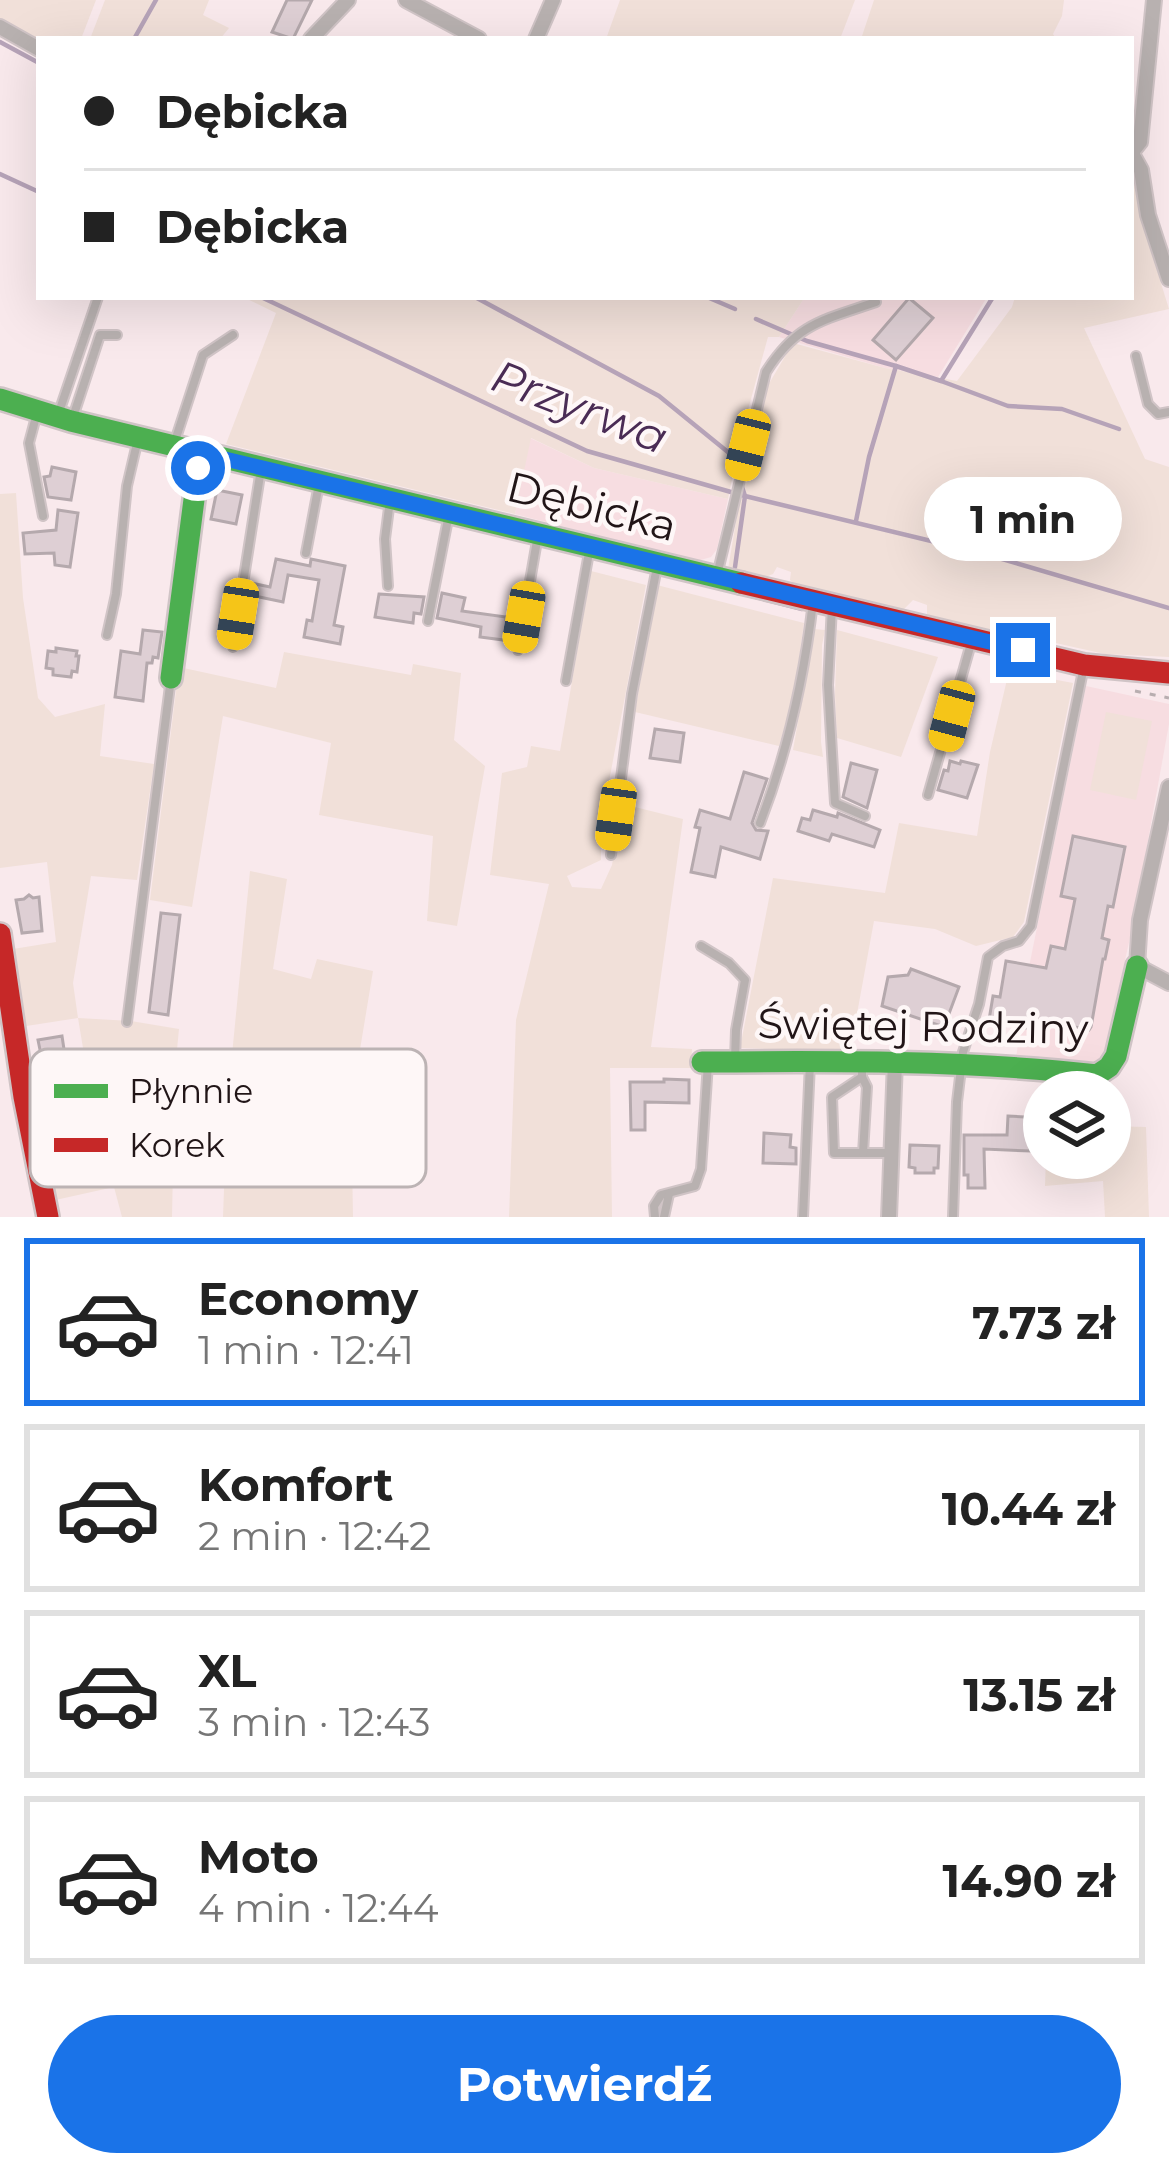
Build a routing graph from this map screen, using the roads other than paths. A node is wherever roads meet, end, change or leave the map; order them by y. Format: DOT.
graph roads {
  1 [pos="348,0"];
  2 [pos="406,0"];
  3 [pos="553,0"];
  4 [pos="1154,0"];
  5 [pos="0,27"];
  6 [pos="314,36"];
  7 [pos="473,36"];
  8 [pos="537,36"];
  9 [pos="36,48"];
  10 [pos="1134,148"];
  11 [pos="1134,157"];
  12 [pos="1162,233"];
  13 [pos="1169,279"];
  14 [pos="97,300"];
  15 [pos="876,302"];
  16 [pos="117,335"];
  17 [pos="233,335"];
  18 [pos="1136,356"];
  19 [pos="0,399"];
  20 [pos="1169,412"];
  21 [pos="56,417"];
  22 [pos="138,438"];
  23 [pos="173,446"];
  24 [pos="200,453"];
  25 [pos="261,467"];
  26 [pos="319,482"];
  27 [pos="390,499"];
  28 [pos="449,512"];
  29 [pos="43,516"];
  30 [pos="538,533"];
  31 [pos="590,546"];
  32 [pos="306,553"];
  33 [pos="658,562"];
  34 [pos="716,577"];
  35 [pos="388,586"];
  36 [pos="823,602"];
  37 [pos="428,621"];
  38 [pos="106,634"];
  39 [pos="972,638"];
  40 [pos="233,646"];
  41 [pos="518,650"];
  42 [pos="1084,664"];
  43 [pos="1169,673"];
  44 [pos="171,678"];
  45 [pos="566,681"];
  46 [pos="1169,787"];
  47 [pos="928,795"];
  48 [pos="866,816"];
  49 [pos="760,823"];
  50 [pos="610,855"];
  51 [pos="0,934"];
  52 [pos="701,946"];
  53 [pos="1137,966"];
  54 [pos="1169,983"];
  55 [pos="127,1022"];
  56 [pos="735,1061"];
  57 [pos="810,1061"];
  58 [pos="895,1061"];
  59 [pos="705,1062"];
  60 [pos="962,1065"];
  61 [pos="862,1069"];
  62 [pos="30,1126"];
  63 [pos="863,1153"];
  64 [pos="891,1154"];
  65 [pos="42,1187"];
  66 [pos="48,1217"];
  67 [pos="659,1217"];
  68 [pos="803,1217"];
  69 [pos="889,1217"];
  70 [pos="953,1217"];
  1 -- 6 [label="street"];
  2 -- 7 [label="street"];
  3 -- 8 [label="street"];
  4 -- 10 [label="street"];
  5 -- 9 [label="street"];
  11 -- 12 [label="street"];
  12 -- 13 [label="street"];
  14 -- 21 [label="lane"];
  15 -- 34 [label="lane"];
  16 -- 21 [label="lane"];
  17 -- 23 [label="lane"];
  18 -- 20 [label="lane"];
  19 -- 21 [label="street, Dębicka"];
  21 -- 22 [label="street, Dębicka"];
  21 -- 29 [label="lane"];
  22 -- 23 [label="street, Dębicka"];
  22 -- 38 [label="lane"];
  23 -- 24 [label="street, Dębicka"];
  24 -- 25 [label="street, Dębicka"];
  24 -- 44 [label="street"];
  25 -- 26 [label="street, Dębicka"];
  25 -- 40 [label="lane"];
  26 -- 27 [label="street, Dębicka"];
  26 -- 32 [label="lane"];
  27 -- 28 [label="street, Dębicka"];
  27 -- 35 [label="lane"];
  28 -- 30 [label="street, Dębicka"];
  28 -- 37 [label="lane"];
  30 -- 31 [label="street, Dębicka"];
  30 -- 41 [label="lane"];
  31 -- 33 [label="street, Dębicka"];
  31 -- 45 [label="lane"];
  33 -- 34 [label="street, Dębicka"];
  33 -- 50 [label="lane"];
  34 -- 36 [label="street, Dębicka"];
  36 -- 39 [label="street, Dębicka"];
  36 -- 48 [label="lane"];
  36 -- 49 [label="lane"];
  39 -- 42 [label="street, Dębicka"];
  39 -- 47 [label="lane"];
  42 -- 43 [label="street, Dębicka"];
  42 -- 60 [label="lane"];
  44 -- 55 [label="lane"];
  46 -- 53 [label="street"];
  51 -- 62 [label="street"];
  52 -- 56 [label="lane"];
  53 -- 54 [label="street"];
  53 -- 60 [label="street, Świętej Rodziny"];
  56 -- 57 [label="street, Świętej Rodziny"];
  56 -- 59 [label="street, Świętej Rodziny"];
  57 -- 61 [label="street, Świętej Rodziny"];
  57 -- 68 [label="lane"];
  58 -- 60 [label="street, Świętej Rodziny"];
  58 -- 61 [label="street, Świętej Rodziny"];
  58 -- 64 [label="street"];
  59 -- 67 [label="lane"];
  60 -- 70 [label="lane"];
  61 -- 63 [label="lane"];
  61 -- 63 [label="lane"];
  63 -- 64 [label="lane"];
  64 -- 69 [label="street"];
  65 -- 66 [label="street"];
}
